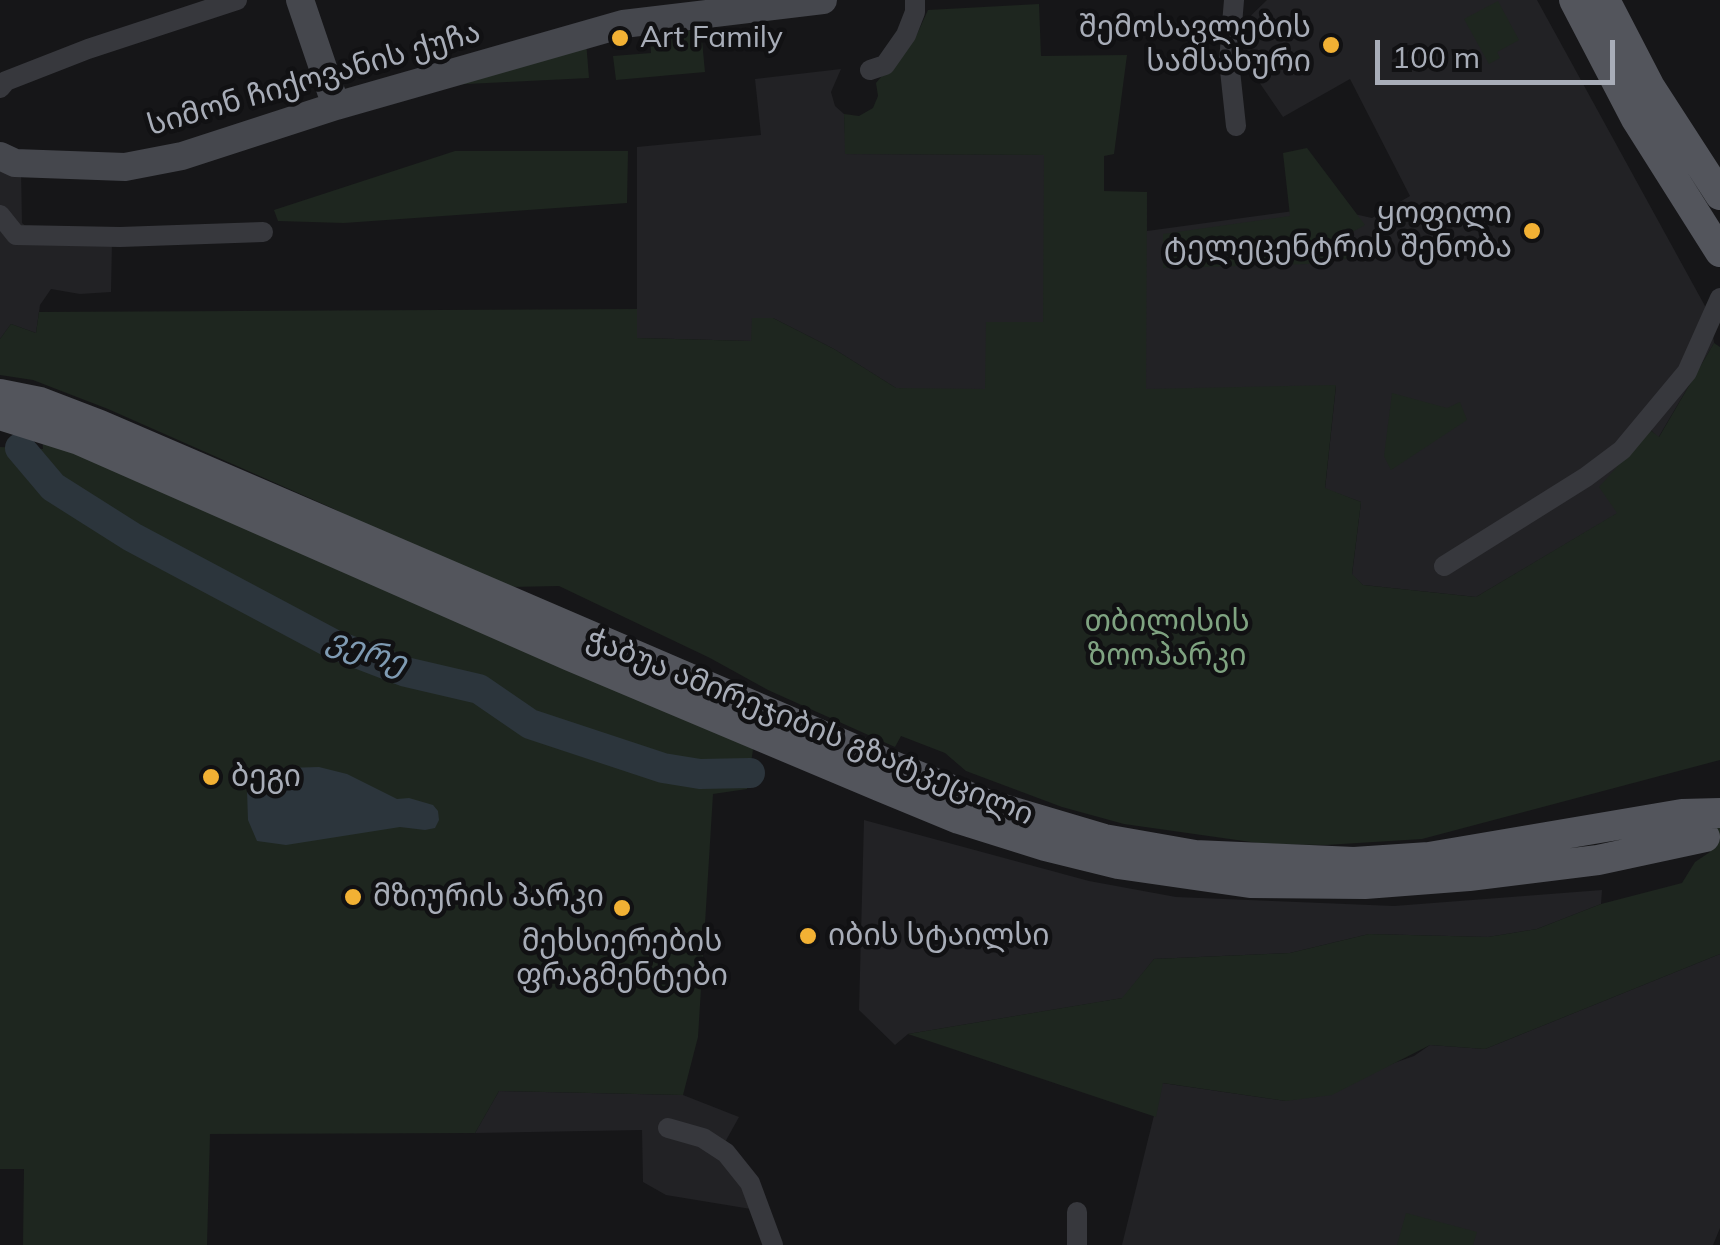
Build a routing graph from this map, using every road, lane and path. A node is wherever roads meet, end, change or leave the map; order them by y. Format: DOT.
graph roads {
  1 [pos="237,0"];
  2 [pos="300,0"];
  3 [pos="916,0"];
  4 [pos="1234,0"];
  5 [pos="1574,0"];
  6 [pos="1605,0"];
  7 [pos="804,1"];
  8 [pos="870,70"];
  9 [pos="0,88"];
  10 [pos="336,106"];
  11 [pos="1236,126"];
  12 [pos="2,153"];
  13 [pos="1720,194"];
  14 [pos="0,215"];
  15 [pos="263,232"];
  16 [pos="1720,252"];
  17 [pos="1720,298"];
  18 [pos="0,394"];
  19 [pos="15,418"];
  20 [pos="1444,566"];
  21 [pos="1712,825"];
  22 [pos="668,1128"];
  23 [pos="1077,1212"];
  24 [pos="773,1245"];
  25 [pos="1078,1245"];
  1 -- 9 [label="street"];
  2 -- 10 [label="street"];
  3 -- 8 [label="street"];
  4 -- 11 [label="street"];
  5 -- 16 [label="main road"];
  6 -- 13 [label="main road"];
  7 -- 10 [label="street, სიმონ ჩიქოვანის ქუჩა"];
  10 -- 12 [label="street, სიმონ ჩიქოვანის ქუჩა"];
  14 -- 15 [label="street"];
  17 -- 20 [label="street"];
  18 -- 21 [label="main road, ჭაბუა ამირეჯიბის გზატკეცილი"];
  19 -- 21 [label="main road, ჭაბუა ამირეჯიბის გზატკეცილი"];
  22 -- 24 [label="street"];
  23 -- 25 [label="street"];
}
